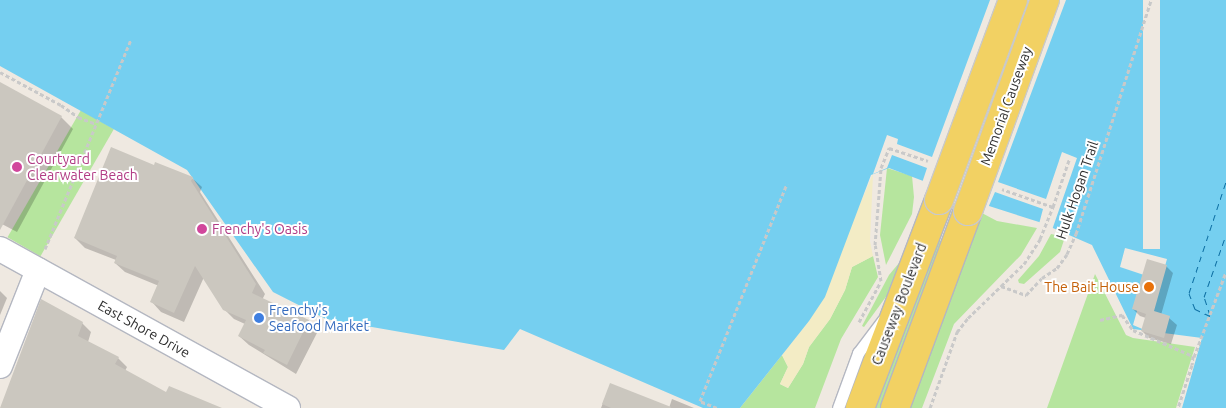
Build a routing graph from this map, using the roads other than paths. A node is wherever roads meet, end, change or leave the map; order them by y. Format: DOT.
graph roads {
  1 [pos="1013,0"];
  2 [pos="1045,0"];
  3 [pos="0,250"];
  4 [pos="38,270"];
  5 [pos="891,289"];
  6 [pos="0,366"];
  7 [pos="288,408"];
  8 [pos="838,408"];
  9 [pos="860,408"];
  10 [pos="895,408"];
  1 -- 5 [label="main road, Causeway Boulevard, bridge"];
  2 -- 10 [label="main road, Memorial Causeway, bridge"];
  3 -- 4 [label="street, East Shore Drive"];
  4 -- 6 [label="street"];
  4 -- 7 [label="street, East Shore Drive"];
  5 -- 8 [label="lane"];
  5 -- 9 [label="main road, Causeway Boulevard"];
}
